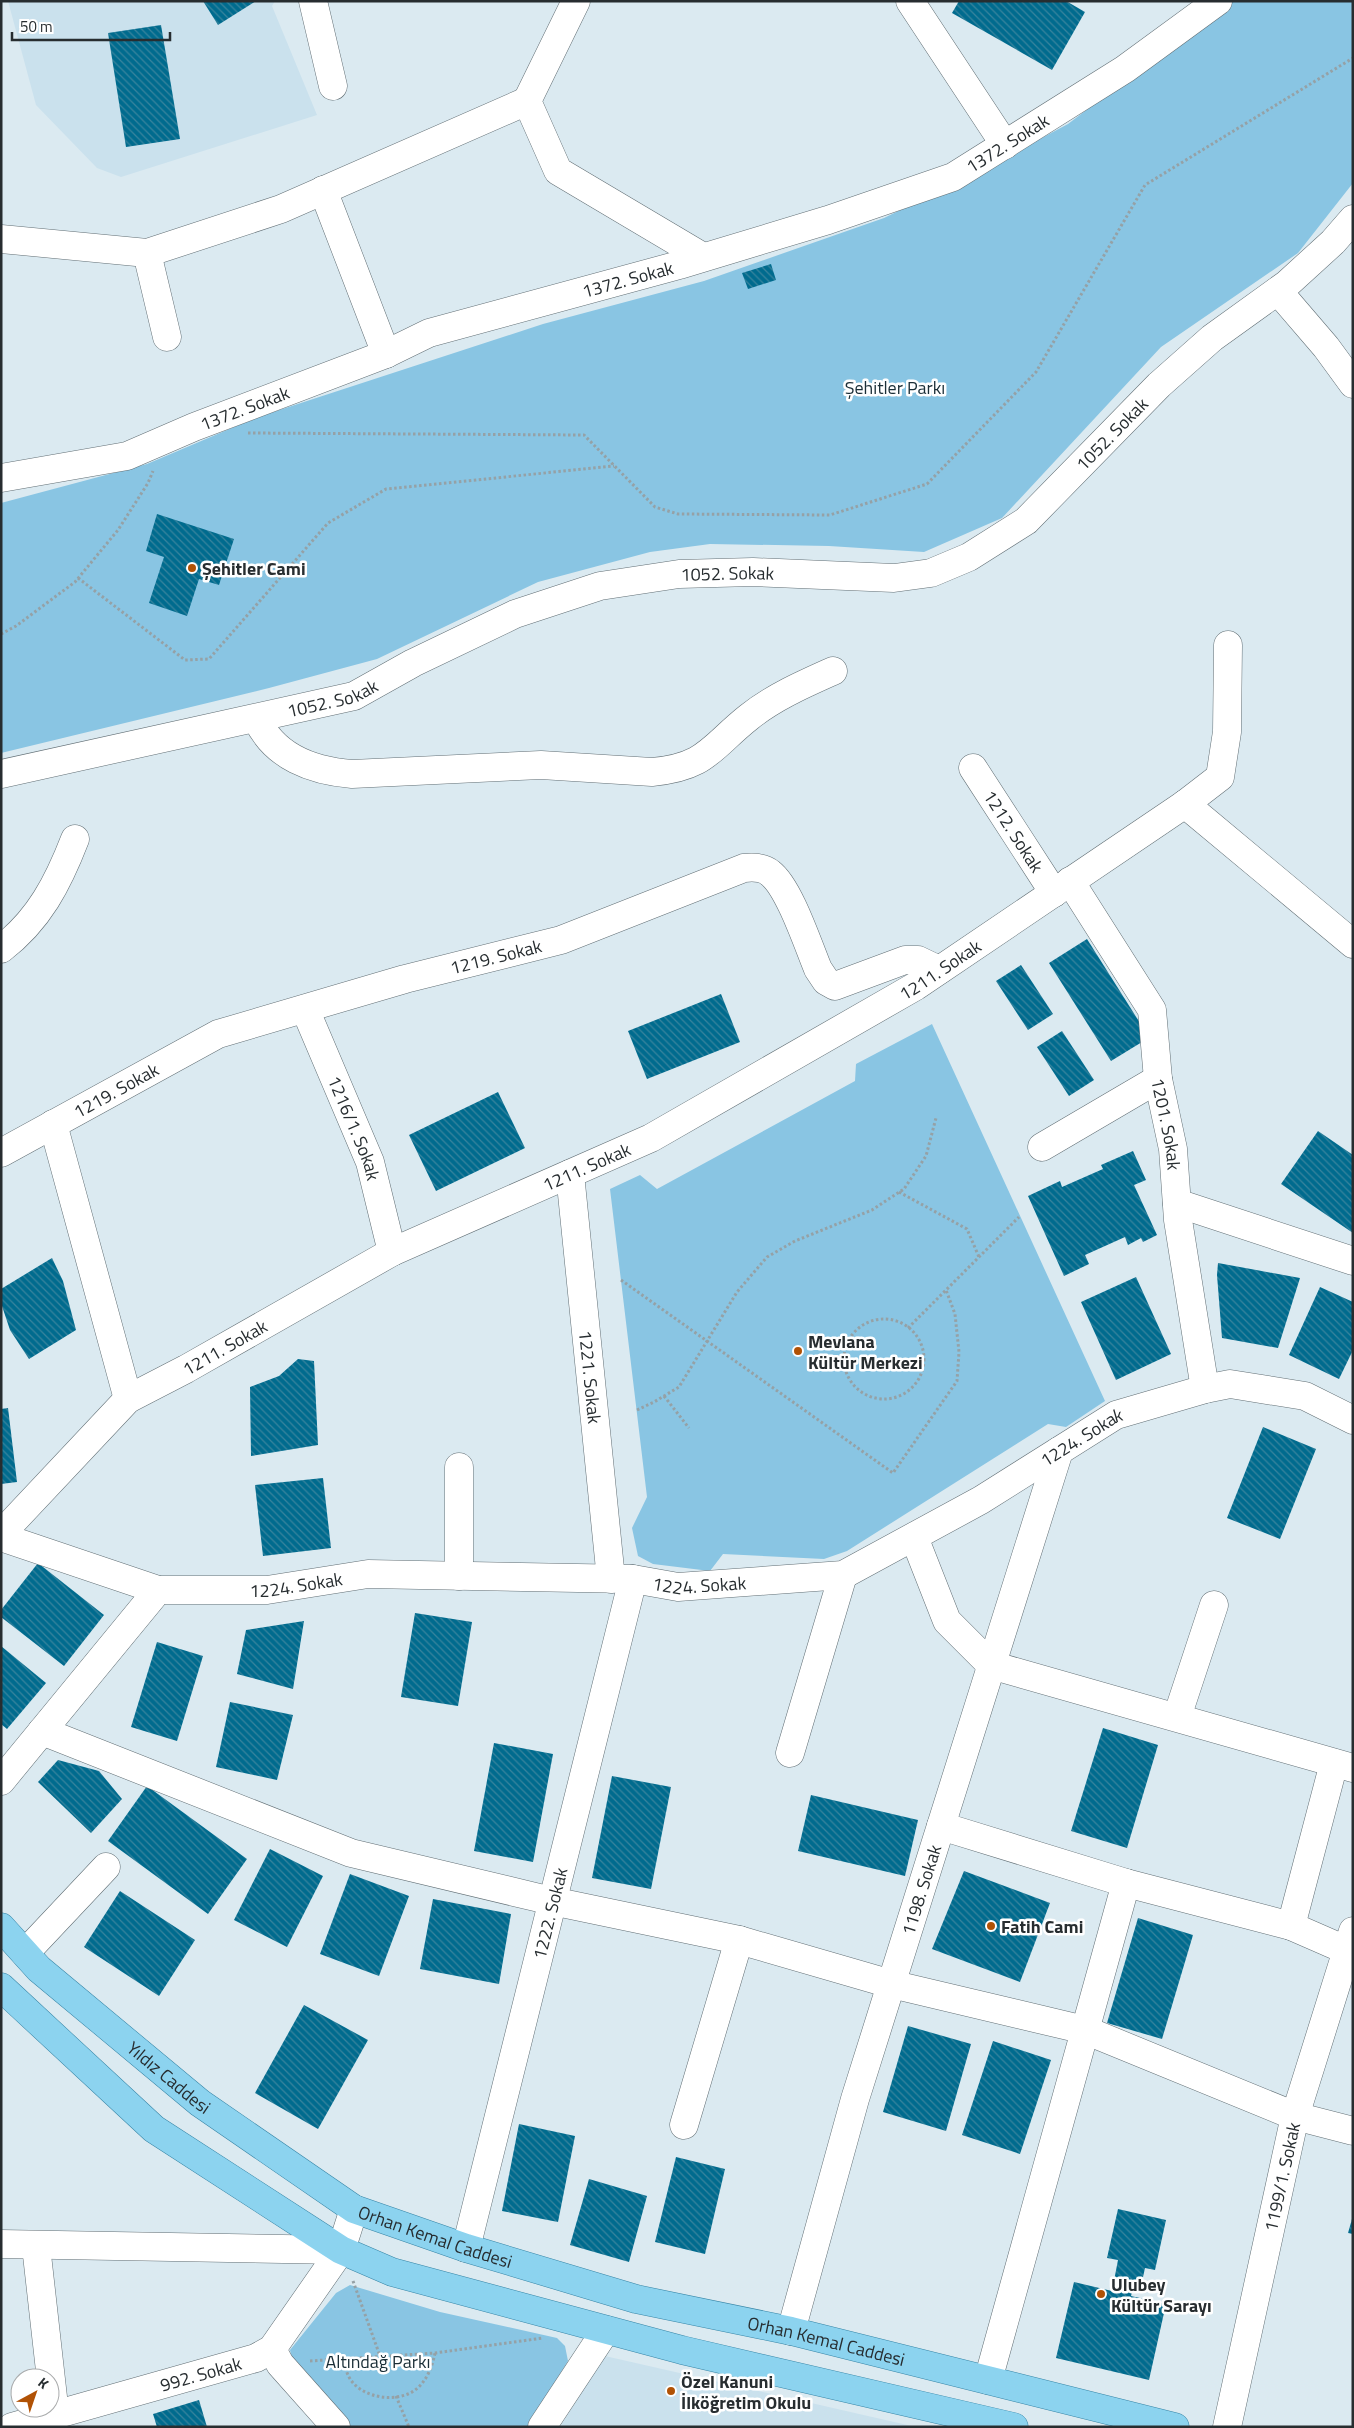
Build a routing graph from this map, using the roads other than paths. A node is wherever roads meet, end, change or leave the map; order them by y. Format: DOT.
graph roads {
  1 [pos="313,1"];
  2 [pos="576,1"];
  3 [pos="910,1"];
  4 [pos="1218,1"];
  5 [pos="333,86"];
  6 [pos="527,101"];
  7 [pos="1005,145"];
  8 [pos="323,190"];
  9 [pos="1353,218"];
  10 [pos="1,238"];
  11 [pos="147,253"];
  12 [pos="703,258"];
  13 [pos="1278,291"];
  14 [pos="166,337"];
  15 [pos="386,354"];
  16 [pos="1353,384"];
  17 [pos="1,478"];
  18 [pos="1228,645"];
  19 [pos="833,671"];
  20 [pos="257,719"];
  21 [pos="974,768"];
  22 [pos="1,774"];
  23 [pos="1185,804"];
  24 [pos="75,839"];
  25 [pos="1062,887"];
  26 [pos="1353,944"];
  27 [pos="1,949"];
  28 [pos="939,970"];
  29 [pos="305,1009"];
  30 [pos="1158,1079"];
  31 [pos="53,1124"];
  32 [pos="1042,1147"];
  33 [pos="1,1153"];
  34 [pos="570,1174"];
  35 [pos="1177,1203"];
  36 [pos="392,1252"];
  37 [pos="1353,1261"];
  38 [pos="1205,1389"];
  39 [pos="128,1399"];
  40 [pos="1353,1420"];
  41 [pos="1058,1451"];
  42 [pos="459,1467"];
  43 [pos="1,1536"];
  44 [pos="914,1536"];
  45 [pos="459,1576"];
  46 [pos="843,1576"];
  47 [pos="622,1579"];
  48 [pos="158,1590"];
  49 [pos="1214,1605"];
  50 [pos="991,1665"];
  51 [pos="1177,1717"];
  52 [pos="42,1731"];
  53 [pos="790,1752"];
  54 [pos="1343,1766"];
  55 [pos="1,1780"];
  56 [pos="941,1826"];
  57 [pos="106,1867"];
  58 [pos="1126,1883"];
  59 [pos="552,1901"];
  60 [pos="1291,1926"];
  61 [pos="1,1927"];
  62 [pos="739,1940"];
  63 [pos="1349,1941"];
  64 [pos="25,1954"];
  65 [pos="891,1984"];
  66 [pos="1,1987"];
  67 [pos="1085,2030"];
  68 [pos="1295,2116"];
  69 [pos="684,2125"];
  70 [pos="1353,2132"];
  71 [pos="354,2210"];
  72 [pos="1,2244"];
  73 [pos="36,2246"];
  74 [pos="466,2248"];
  75 [pos="341,2250"];
  76 [pos="606,2330"];
  77 [pos="791,2331"];
  78 [pos="276,2356"];
  79 [pos="50,2368"];
  80 [pos="988,2380"];
  81 [pos="60,2414"];
  82 [pos="44,2418"];
  83 [pos="12,2427"];
  84 [pos="336,2427"];
  85 [pos="542,2427"];
  86 [pos="1014,2427"];
  87 [pos="1176,2427"];
  88 [pos="1226,2427"];
  1 -- 5 [label="street"];
  2 -- 6 [label="street"];
  3 -- 7 [label="street"];
  4 -- 7 [label="street, 1372. Sokak"];
  6 -- 8 [label="street"];
  6 -- 12 [label="street"];
  7 -- 12 [label="street, 1372. Sokak"];
  8 -- 11 [label="street"];
  8 -- 15 [label="street"];
  9 -- 13 [label="street, 1052. Sokak"];
  10 -- 11 [label="street"];
  11 -- 14 [label="street"];
  12 -- 15 [label="street, 1372. Sokak"];
  13 -- 16 [label="street"];
  13 -- 20 [label="street, 1052. Sokak"];
  15 -- 17 [label="street, 1372. Sokak"];
  18 -- 23 [label="street, 1211. Sokak"];
  19 -- 20 [label="street"];
  20 -- 22 [label="street, 1052. Sokak"];
  21 -- 25 [label="street, 1212. Sokak"];
  23 -- 25 [label="street, 1211. Sokak"];
  23 -- 26 [label="street"];
  24 -- 27 [label="street"];
  25 -- 28 [label="street, 1211. Sokak"];
  25 -- 30 [label="street, 1201. Sokak"];
  28 -- 29 [label="street, 1219. Sokak"];
  28 -- 34 [label="street, 1211. Sokak"];
  29 -- 31 [label="street, 1219. Sokak"];
  29 -- 36 [label="street, 1216/1. Sokak"];
  30 -- 32 [label="street"];
  30 -- 35 [label="street, 1201. Sokak"];
  31 -- 33 [label="street, 1219. Sokak"];
  31 -- 39 [label="street"];
  34 -- 36 [label="street, 1211. Sokak"];
  34 -- 47 [label="street, 1221. Sokak"];
  35 -- 37 [label="street"];
  35 -- 38 [label="street, 1201. Sokak"];
  36 -- 39 [label="street, 1211. Sokak"];
  38 -- 40 [label="street, 1224. Sokak"];
  38 -- 41 [label="street, 1224. Sokak"];
  39 -- 43 [label="street, 1211. Sokak"];
  41 -- 44 [label="street, 1224. Sokak"];
  41 -- 50 [label="street, 1198. Sokak"];
  42 -- 45 [label="street"];
  43 -- 48 [label="street, 1224. Sokak"];
  44 -- 46 [label="street, 1224. Sokak"];
  44 -- 50 [label="street"];
  45 -- 47 [label="street, 1224. Sokak"];
  45 -- 48 [label="street, 1224. Sokak"];
  46 -- 47 [label="street, 1224. Sokak"];
  46 -- 53 [label="street"];
  47 -- 59 [label="street, 1222. Sokak"];
  48 -- 52 [label="street"];
  49 -- 51 [label="street"];
  50 -- 51 [label="street"];
  50 -- 56 [label="street, 1198. Sokak"];
  51 -- 54 [label="street"];
  52 -- 55 [label="street"];
  52 -- 59 [label="street"];
  54 -- 60 [label="street"];
  56 -- 58 [label="street"];
  56 -- 65 [label="street, 1198. Sokak"];
  57 -- 64 [label="street"];
  58 -- 60 [label="street"];
  58 -- 67 [label="street"];
  59 -- 62 [label="street"];
  59 -- 74 [label="street, 1222. Sokak"];
  60 -- 63 [label="street"];
  61 -- 64 [label="main road, Yıldız Caddesi"];
  62 -- 65 [label="street"];
  62 -- 69 [label="street"];
  63 -- 68 [label="street, 1199/1. Sokak"];
  64 -- 71 [label="main road, Yıldız Caddesi"];
  65 -- 67 [label="street"];
  65 -- 77 [label="street, 1198. Sokak"];
  66 -- 75 [label="main road"];
  67 -- 68 [label="street"];
  67 -- 80 [label="street"];
  68 -- 70 [label="street"];
  68 -- 88 [label="street, 1199/1. Sokak"];
  71 -- 74 [label="main road, Orhan Kemal Caddesi"];
  71 -- 75 [label="street, Orhan Kemal Caddesi"];
  72 -- 73 [label="street"];
  73 -- 75 [label="street"];
  73 -- 79 [label="street"];
  74 -- 77 [label="main road, Orhan Kemal Caddesi"];
  75 -- 76 [label="main road"];
  75 -- 78 [label="street, 992. Sokak"];
  76 -- 85 [label="street"];
  76 -- 86 [label="main road"];
  77 -- 80 [label="main road, Orhan Kemal Caddesi"];
  78 -- 81 [label="street, 992. Sokak"];
  78 -- 84 [label="street"];
  80 -- 87 [label="main road, Orhan Kemal Caddesi"];
  82 -- 83 [label="street, 992. Sokak"];
}
